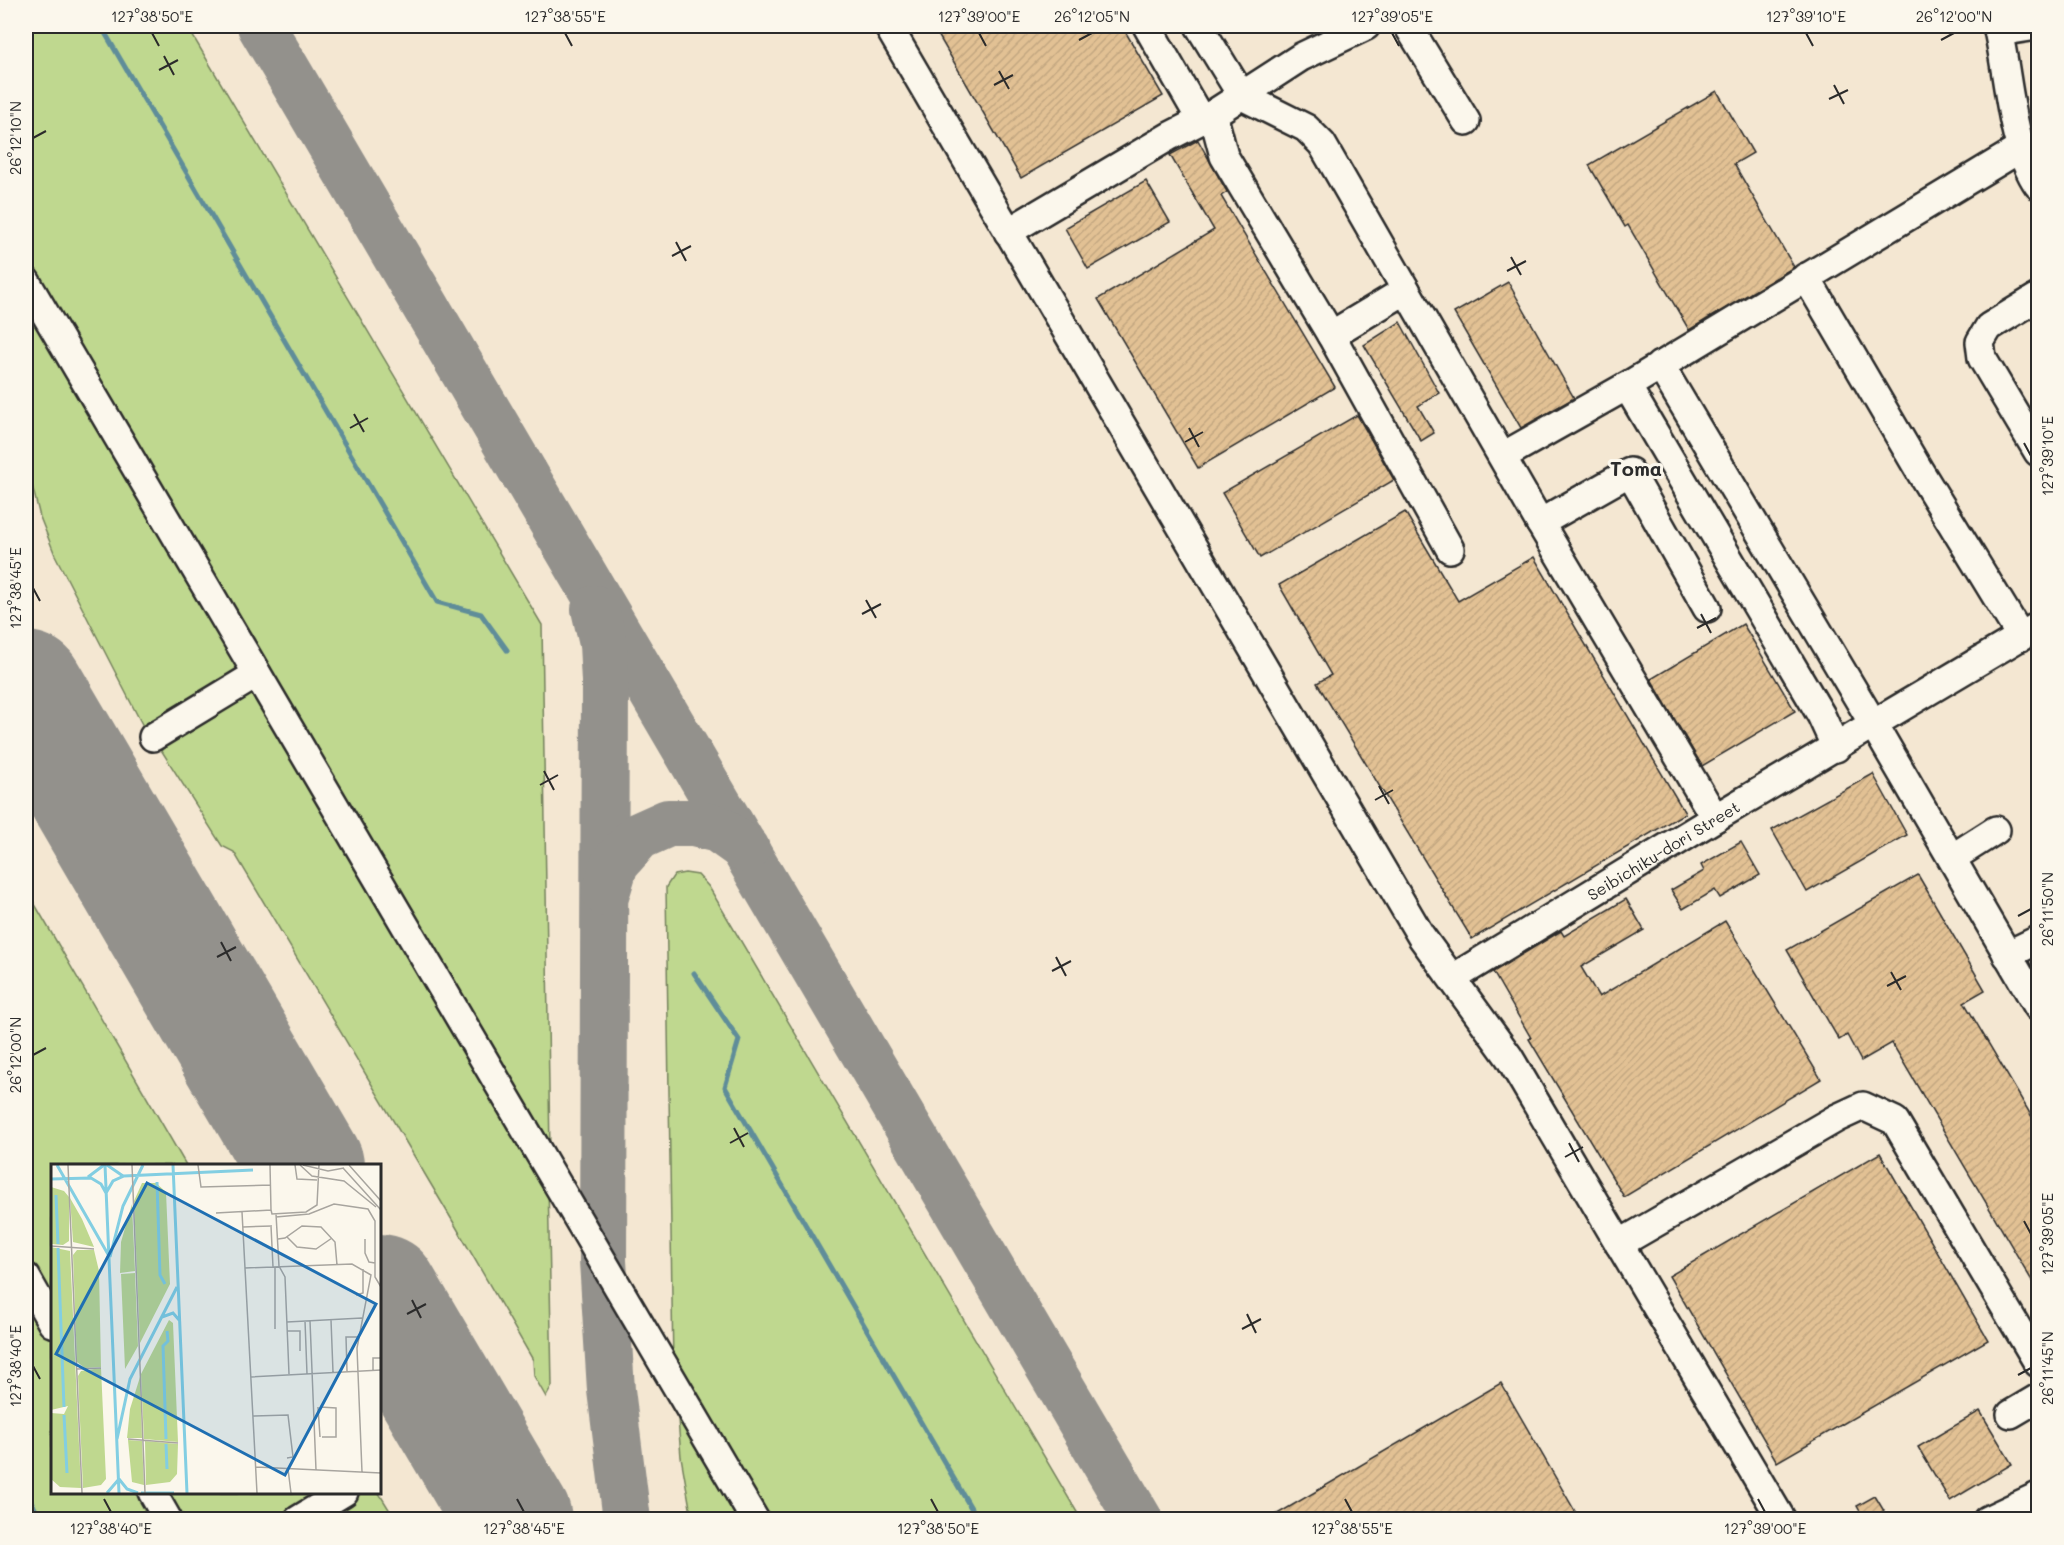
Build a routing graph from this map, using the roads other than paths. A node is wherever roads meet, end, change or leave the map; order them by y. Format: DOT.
graph roads {
  1 [pos="888,26"];
  2 [pos="1147,26"];
  3 [pos="1199,26"];
  4 [pos="1366,26"];
  5 [pos="1408,26"];
  6 [pos="2037,26"];
  7 [pos="1998,29"];
  8 [pos="1242,96"];
  9 [pos="1207,117"];
  10 [pos="1466,122"];
  11 [pos="2021,148"];
  12 [pos="2038,185"];
  13 [pos="1008,232"];
  14 [pos="1806,277"];
  15 [pos="26,281"];
  16 [pos="1406,290"];
  17 [pos="2038,297"];
  18 [pos="1330,335"];
  19 [pos="1660,365"];
  20 [pos="1627,386"];
  21 [pos="2038,452"];
  22 [pos="1503,456"];
  23 [pos="1540,523"];
  24 [pos="1450,549"];
  25 [pos="1707,608"];
  26 [pos="2030,632"];
  27 [pos="257,674"];
  28 [pos="1874,725"];
  29 [pos="153,737"];
  30 [pos="1836,747"];
  31 [pos="1715,818"];
  32 [pos="1996,830"];
  33 [pos="1952,858"];
  34 [pos="2038,940"];
  35 [pos="2007,955"];
  36 [pos="1453,978"];
  37 [pos="2038,1007"];
  38 [pos="1619,1244"];
  39 [pos="26,1277"];
  40 [pos="51,1321"];
  41 [pos="2038,1363"];
  42 [pos="2038,1398"];
  43 [pos="2011,1414"];
  44 [pos="153,1494"];
  45 [pos="341,1494"];
  46 [pos="2038,1496"];
  47 [pos="168,1520"];
  48 [pos="298,1520"];
  49 [pos="755,1520"];
  50 [pos="1782,1520"];
  51 [pos="1987,1520"];
  1 -- 13 [label="street"];
  2 -- 9 [label="street"];
  3 -- 8 [label="street"];
  4 -- 8 [label="street"];
  5 -- 10 [label="street"];
  6 -- 7 [label="street"];
  7 -- 11 [label="street"];
  8 -- 9 [label="street"];
  8 -- 16 [label="street"];
  9 -- 13 [label="street"];
  9 -- 18 [label="street"];
  11 -- 12 [label="street"];
  11 -- 14 [label="street"];
  13 -- 36 [label="street"];
  14 -- 19 [label="street"];
  14 -- 26 [label="street"];
  15 -- 27 [label="street"];
  16 -- 18 [label="street"];
  16 -- 22 [label="street"];
  17 -- 21 [label="street"];
  18 -- 24 [label="street"];
  19 -- 20 [label="street"];
  19 -- 28 [label="street"];
  20 -- 22 [label="street"];
  20 -- 30 [label="street"];
  22 -- 23 [label="street"];
  23 -- 25 [label="street"];
  23 -- 31 [label="street"];
  26 -- 28 [label="street, Seibichiku-dori Street"];
  27 -- 29 [label="street"];
  27 -- 49 [label="street"];
  28 -- 30 [label="street, Seibichiku-dori Street"];
  28 -- 33 [label="street"];
  30 -- 31 [label="street, Seibichiku-dori Street"];
  31 -- 36 [label="street, Seibichiku-dori Street"];
  32 -- 33 [label="street"];
  33 -- 35 [label="street"];
  34 -- 35 [label="street"];
  35 -- 37 [label="street"];
  36 -- 38 [label="street"];
  38 -- 41 [label="street"];
  38 -- 50 [label="street"];
  39 -- 40 [label="street"];
  42 -- 43 [label="street"];
  44 -- 47 [label="street"];
  45 -- 48 [label="street"];
  46 -- 51 [label="street"];
}
